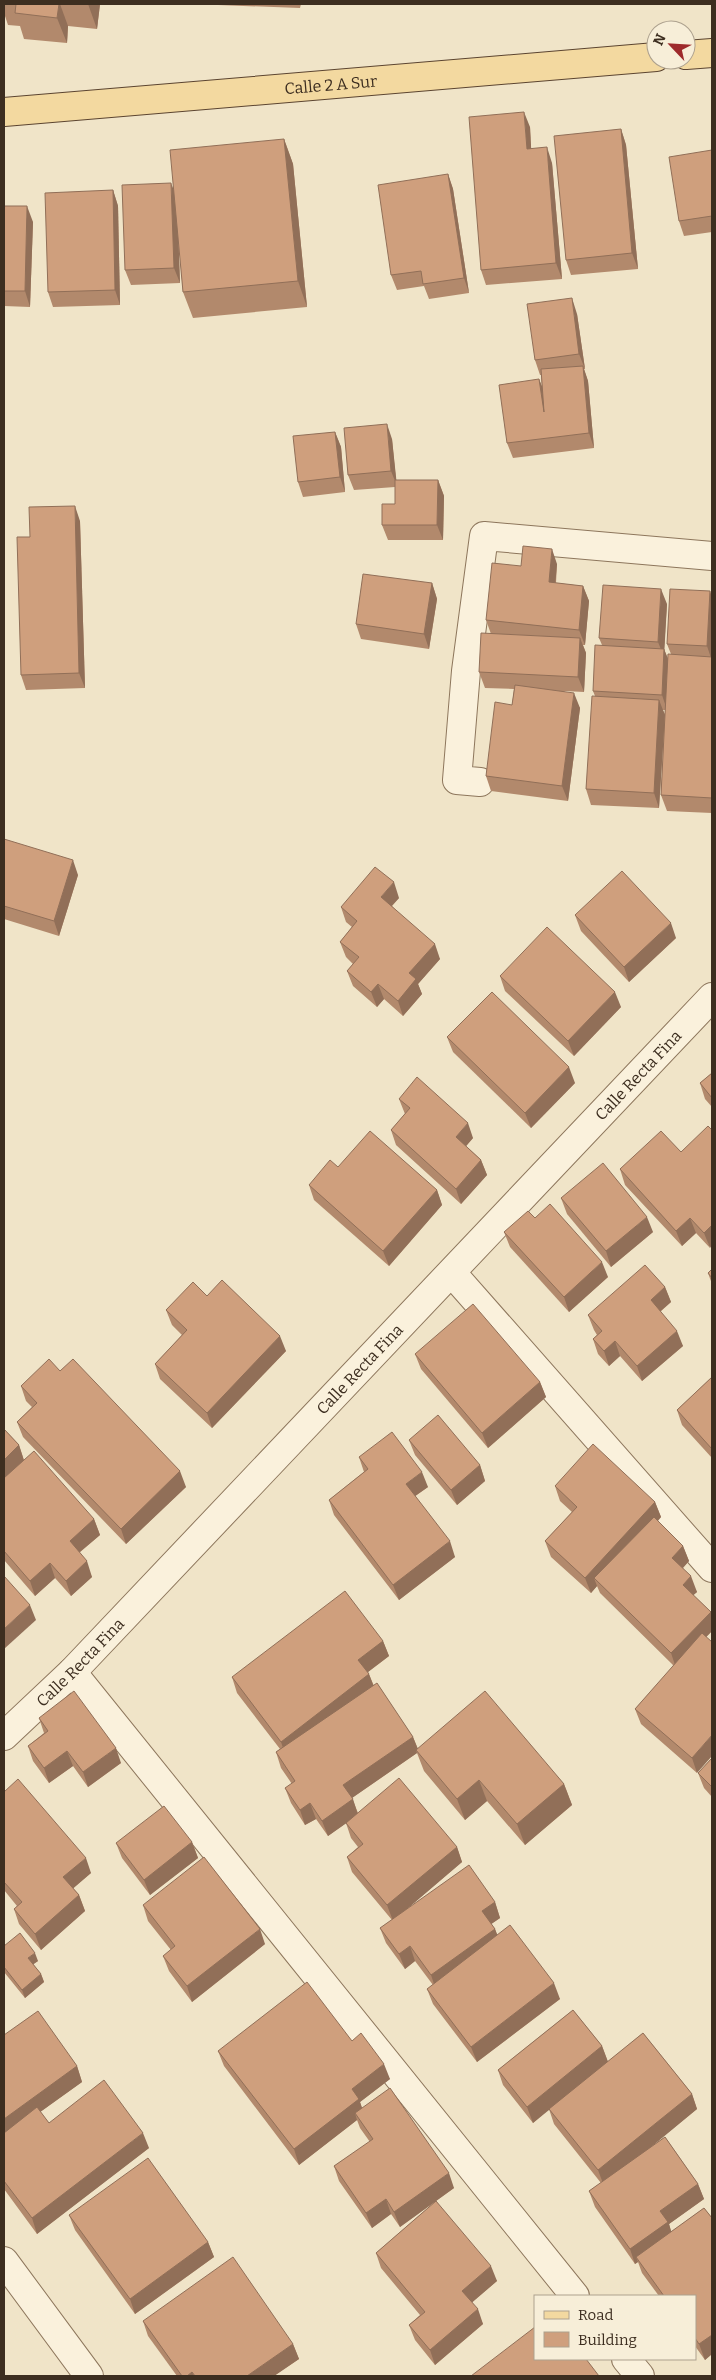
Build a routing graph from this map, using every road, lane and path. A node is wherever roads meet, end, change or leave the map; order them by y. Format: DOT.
graph roads {
  1 [pos="712,52"];
  2 [pos="696,54"];
  3 [pos="646,58"];
  4 [pos="4,112"];
  5 [pos="712,556"];
  6 [pos="480,782"];
  7 [pos="712,997"];
  8 [pos="452,1273"];
  9 [pos="712,1568"];
  10 [pos="72,1672"];
  11 [pos="4,1736"];
  12 [pos="4,2261"];
  13 [pos="575,2295"];
  14 [pos="627,2360"];
  15 [pos="89,2376"];
  16 [pos="640,2376"];
  1 -- 2 [label="main road"];
  3 -- 4 [label="main road, Calle 2 A Sur"];
  5 -- 6 [label="street"];
  7 -- 8 [label="street, Calle Recta Fina"];
  8 -- 9 [label="street"];
  8 -- 10 [label="street, Calle Recta Fina"];
  10 -- 11 [label="street, Calle Recta Fina"];
  10 -- 13 [label="street"];
  12 -- 15 [label="street"];
  14 -- 16 [label="street"];
}
